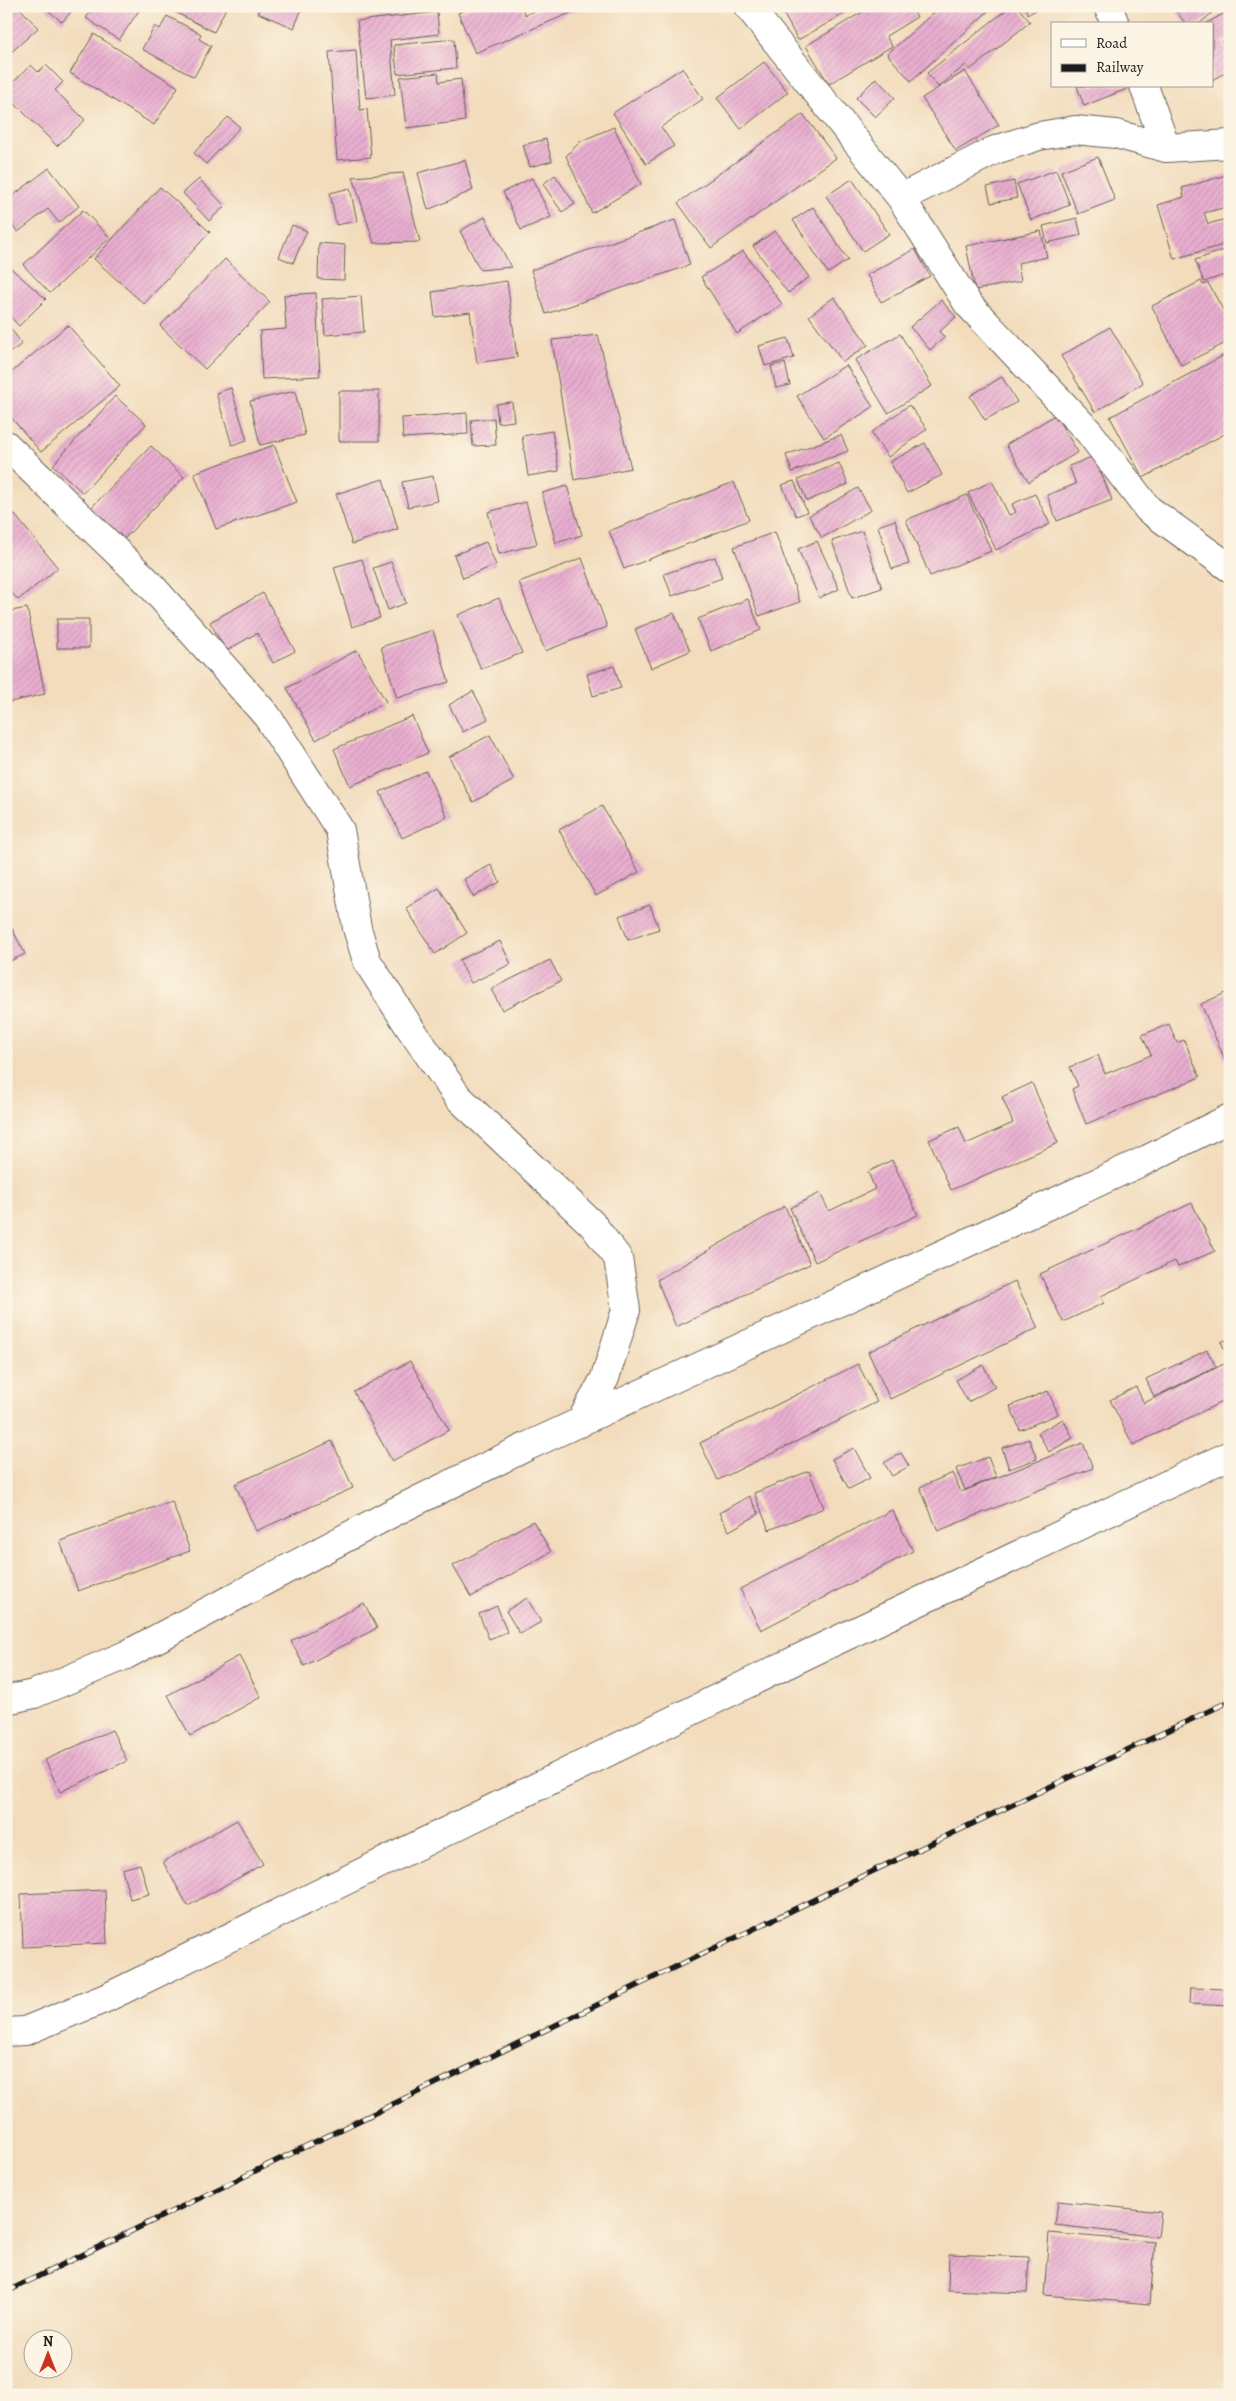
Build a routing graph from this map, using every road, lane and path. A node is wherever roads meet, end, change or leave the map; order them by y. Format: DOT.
graph roads {
  1 [pos="748,6"];
  2 [pos="1108,6"];
  3 [pos="1115,22"];
  4 [pos="1145,88"];
  5 [pos="1230,144"];
  6 [pos="1166,148"];
  7 [pos="901,198"];
  8 [pos="6,445"];
  9 [pos="1230,568"];
  10 [pos="1230,1118"];
  11 [pos="580,1423"];
  12 [pos="1230,1455"];
  13 [pos="6,1700"];
  14 [pos="6,2032"];
  1 -- 7 [label="street"];
  2 -- 3 [label="street"];
  4 -- 6 [label="street"];
  5 -- 6 [label="street"];
  6 -- 7 [label="street"];
  7 -- 9 [label="street"];
  8 -- 11 [label="street"];
  10 -- 11 [label="street"];
  11 -- 13 [label="street"];
  12 -- 14 [label="street"];
}
